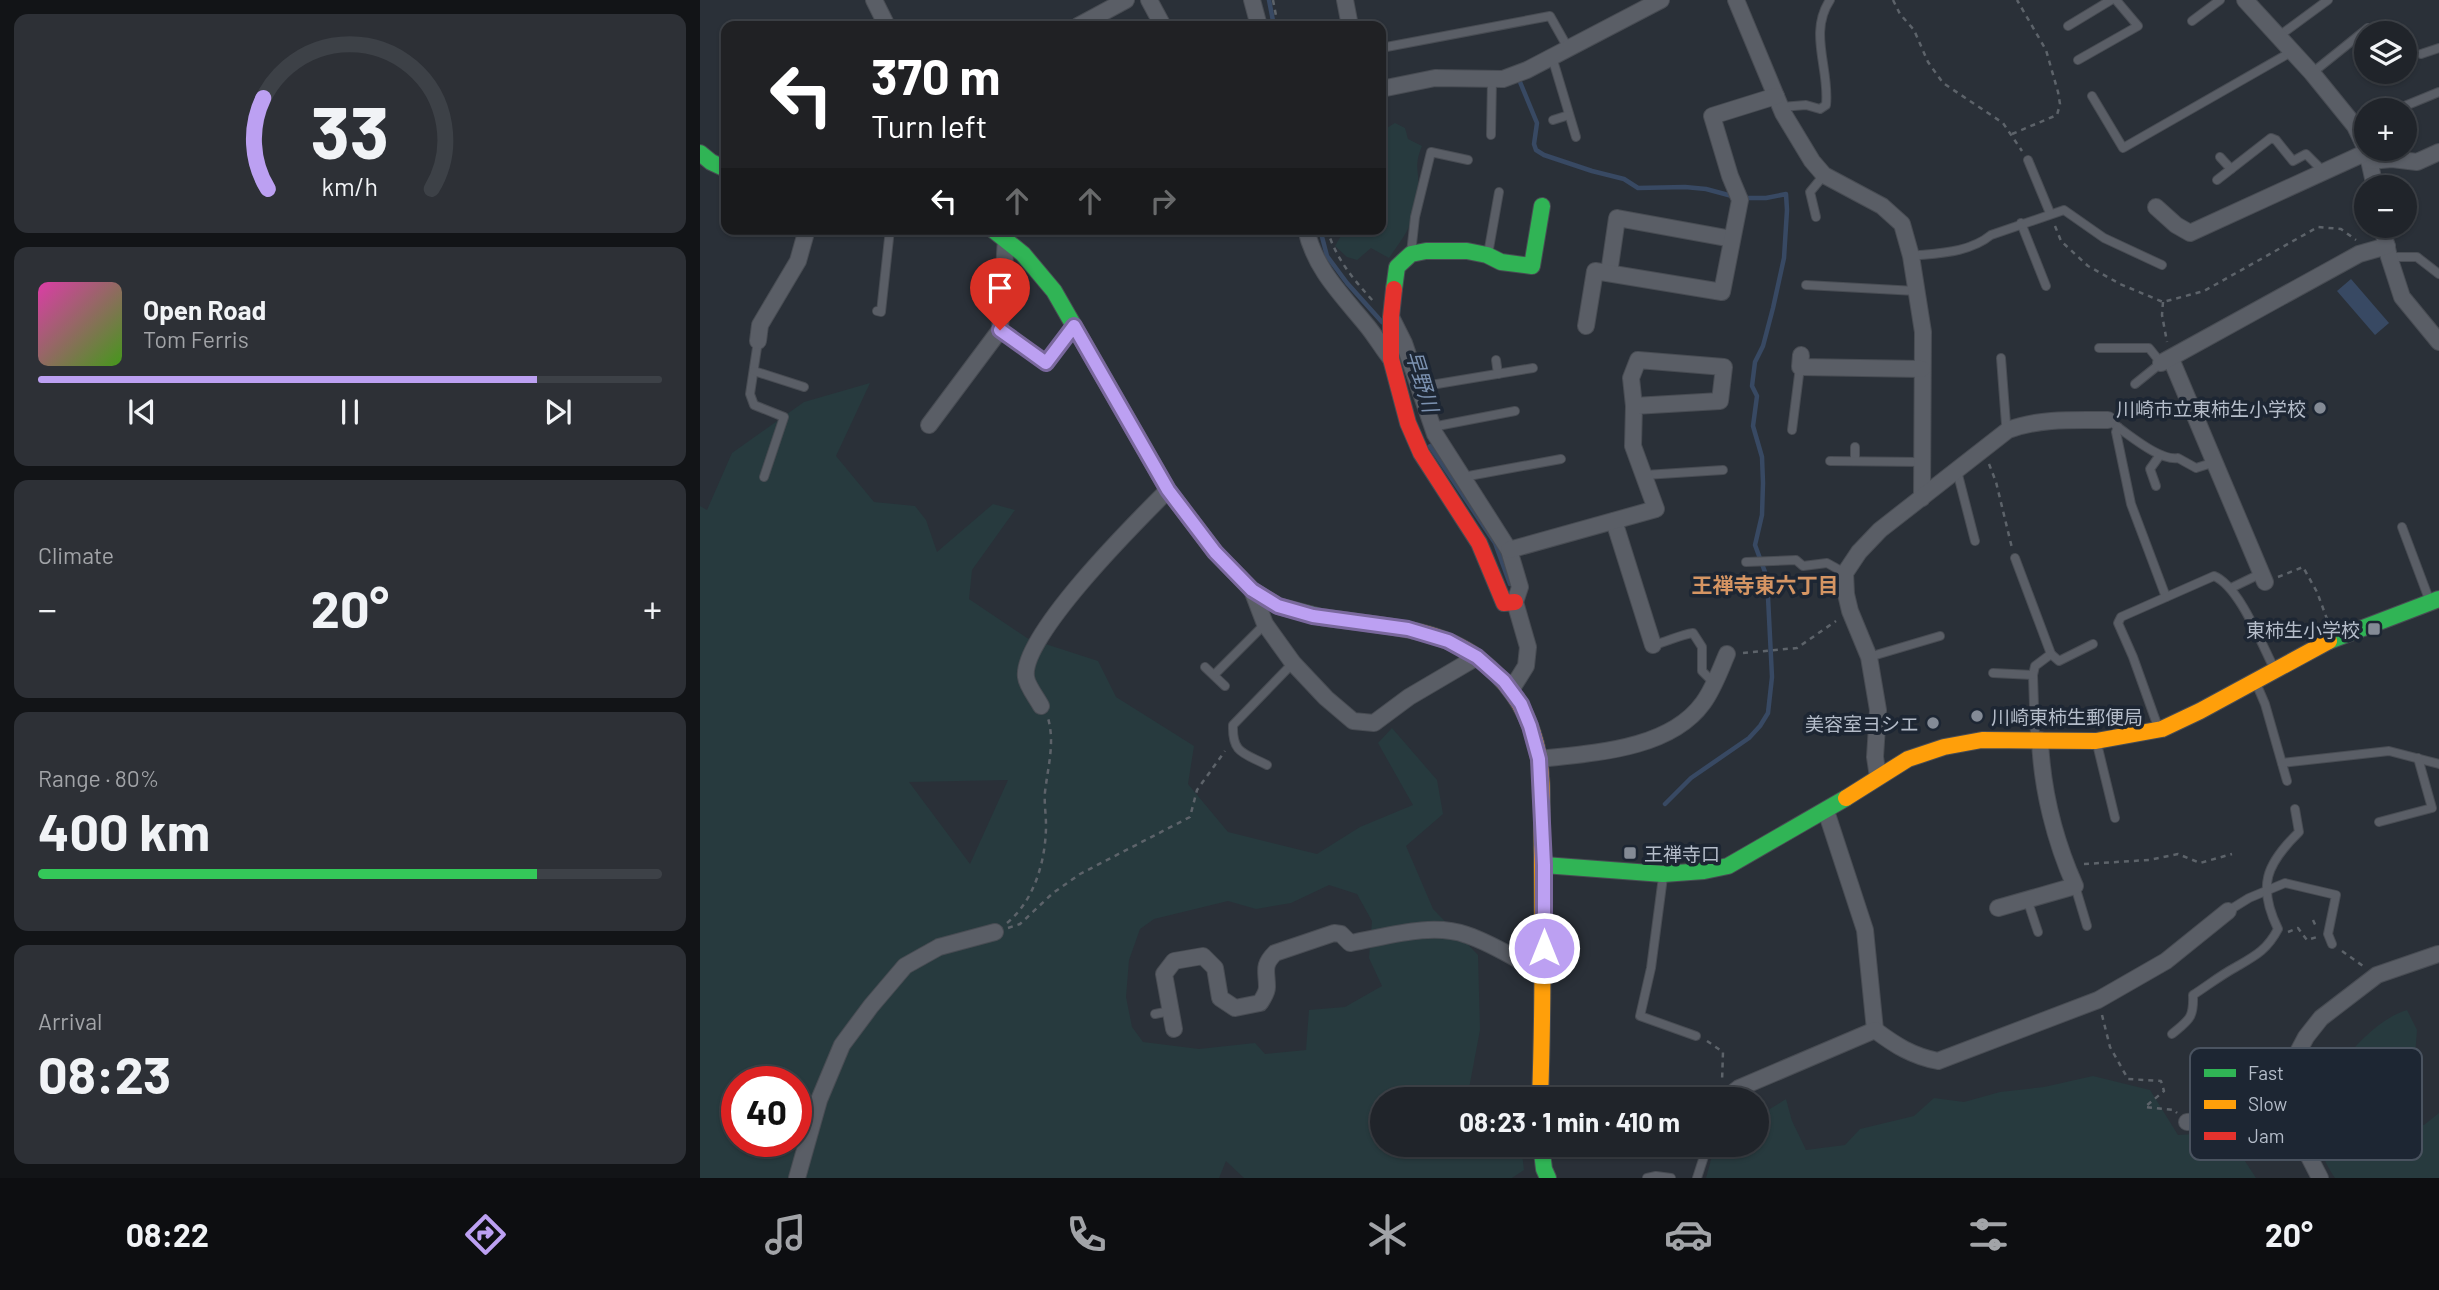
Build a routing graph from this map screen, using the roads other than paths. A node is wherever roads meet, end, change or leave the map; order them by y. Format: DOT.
graph roads {
  1 [pos="874,0"];
  2 [pos="1126,0"];
  3 [pos="1149,0"];
  4 [pos="1252,0"];
  5 [pos="1345,0"];
  6 [pos="1661,0"];
  7 [pos="1736,0"];
  8 [pos="1830,0"];
  9 [pos="2113,0"];
  10 [pos="2220,0"];
  11 [pos="2245,0"];
  12 [pos="2323,1"];
  13 [pos="884,21"];
  14 [pos="1087,21"];
  15 [pos="1160,21"];
  16 [pos="1258,21"];
  17 [pos="1349,21"];
  18 [pos="2192,21"];
  19 [pos="2068,26"];
  20 [pos="2279,36"];
  21 [pos="2354,39"];
  22 [pos="1386,47"];
  23 [pos="1568,48"];
  24 [pos="2439,48"];
  25 [pos="2293,51"];
  26 [pos="2421,54"];
  27 [pos="1552,57"];
  28 [pos="2078,60"];
  29 [pos="2312,73"];
  30 [pos="1492,79"];
  31 [pos="1386,88"];
  32 [pos="2439,92"];
  33 [pos="2092,96"];
  34 [pos="1778,101"];
  35 [pos="2417,101"];
  36 [pos="1569,115"];
  37 [pos="2354,118"];
  38 [pos="1553,120"];
  39 [pos="1491,135"];
  40 [pos="1576,137"];
  41 [pos="2439,152"];
  42 [pos="700,153"];
  43 [pos="2220,157"];
  44 [pos="2354,159"];
  45 [pos="1468,160"];
  46 [pos="2028,160"];
  47 [pos="2409,161"];
  48 [pos="721,167"];
  49 [pos="2231,169"];
  50 [pos="2323,172"];
  51 [pos="1825,175"];
  52 [pos="2217,180"];
  53 [pos="1499,191"];
  54 [pos="1542,206"];
  55 [pos="2156,207"];
  56 [pos="2050,213"];
  57 [pos="1816,217"];
  58 [pos="2021,223"];
  59 [pos="805,235"];
  60 [pos="889,235"];
  61 [pos="999,235"];
  62 [pos="1000,235"];
  63 [pos="1308,235"];
  64 [pos="2385,238"];
  65 [pos="1732,239"];
  66 [pos="2388,252"];
  67 [pos="1411,254"];
  68 [pos="1487,255"];
  69 [pos="1911,256"];
  70 [pos="2162,265"];
  71 [pos="1609,273"];
  72 [pos="2439,274"];
  73 [pos="1806,285"];
  74 [pos="2046,286"];
  75 [pos="1916,291"];
  76 [pos="877,311"];
  77 [pos="1392,320"];
  78 [pos="1074,326"];
  79 [pos="1586,326"];
  80 [pos="1000,330"];
  81 [pos="758,341"];
  82 [pos="2439,342"];
  83 [pos="2099,348"];
  84 [pos="1390,353"];
  85 [pos="2001,358"];
  86 [pos="1496,360"];
  87 [pos="1800,361"];
  88 [pos="2166,361"];
  89 [pos="1533,368"];
  90 [pos="1922,369"];
  91 [pos="754,371"];
  92 [pos="1498,374"];
  93 [pos="2135,384"];
  94 [pos="804,387"];
  95 [pos="1419,387"];
  96 [pos="1634,406"];
  97 [pos="1514,411"];
  98 [pos="2113,424"];
  99 [pos="929,425"];
  100 [pos="1432,427"];
  101 [pos="1792,430"];
  102 [pos="2008,430"];
  103 [pos="1855,447"];
  104 [pos="2160,455"];
  105 [pos="1561,459"];
  106 [pos="1830,461"];
  107 [pos="1855,461"];
  108 [pos="1921,462"];
  109 [pos="2215,462"];
  110 [pos="1723,470"];
  111 [pos="1957,471"];
  112 [pos="1645,475"];
  113 [pos="764,477"];
  114 [pos="1463,477"];
  115 [pos="2156,486"];
  116 [pos="1168,490"];
  117 [pos="1922,498"];
  118 [pos="1614,521"];
  119 [pos="2402,527"];
  120 [pos="1975,541"];
  121 [pos="1509,550"];
  122 [pos="2015,558"];
  123 [pos="1746,562"];
  124 [pos="1845,573"];
  125 [pos="2263,578"];
  126 [pos="2231,588"];
  127 [pos="1252,590"];
  128 [pos="2166,597"];
  129 [pos="2435,601"];
  130 [pos="1515,602"];
  131 [pos="1265,624"];
  132 [pos="1940,636"];
  133 [pos="2092,644"];
  134 [pos="1653,645"];
  135 [pos="1727,654"];
  136 [pos="2051,654"];
  137 [pos="1477,657"];
  138 [pos="1869,657"];
  139 [pos="1293,663"];
  140 [pos="1205,667"];
  141 [pos="2274,668"];
  142 [pos="1993,673"];
  143 [pos="1214,675"];
  144 [pos="2033,675"];
  145 [pos="2255,680"];
  146 [pos="1714,683"];
  147 [pos="1225,686"];
  148 [pos="1511,690"];
  149 [pos="1041,706"];
  150 [pos="2159,730"];
  151 [pos="2037,740"];
  152 [pos="2096,741"];
  153 [pos="2418,758"];
  154 [pos="1539,759"];
  155 [pos="2282,763"];
  156 [pos="2439,764"];
  157 [pos="1267,765"];
  158 [pos="1878,777"];
  159 [pos="2287,781"];
  160 [pos="2295,810"];
  161 [pos="1826,811"];
  162 [pos="2115,818"];
  163 [pos="2379,822"];
  164 [pos="1544,865"];
  165 [pos="1663,874"];
  166 [pos="2076,886"];
  167 [pos="2266,890"];
  168 [pos="2027,899"];
  169 [pos="1998,908"];
  170 [pos="2228,911"];
  171 [pos="2087,926"];
  172 [pos="995,932"];
  173 [pos="2038,932"];
  174 [pos="2332,944"];
  175 [pos="2438,954"];
  176 [pos="1544,974"];
  177 [pos="1174,1028"];
  178 [pos="1875,1030"];
  179 [pos="2172,1034"];
  180 [pos="1696,1037"];
  181 [pos="2300,1048"];
  182 [pos="1540,1087"];
  183 [pos="1740,1087"];
  184 [pos="2187,1122"];
  185 [pos="2190,1122"];
  186 [pos="1543,1157"];
  187 [pos="1704,1157"];
  188 [pos="2310,1160"];
  189 [pos="797,1178"];
  190 [pos="1548,1178"];
  191 [pos="1647,1178"];
  192 [pos="1671,1178"];
  193 [pos="1697,1178"];
  194 [pos="2319,1178"];
  1 -- 13 [label="street"];
  2 -- 14 [label="street"];
  3 -- 15 [label="street"];
  4 -- 16 [label="street"];
  5 -- 17 [label="street"];
  6 -- 23 [label="street"];
  7 -- 34 [label="street"];
  8 -- 34 [label="lane"];
  9 -- 19 [label="lane"];
  9 -- 28 [label="lane"];
  10 -- 18 [label="lane"];
  11 -- 20 [label="street"];
  12 -- 20 [label="lane"];
  20 -- 25 [label="street"];
  21 -- 29 [label="lane"];
  22 -- 23 [label="lane"];
  23 -- 27 [label="street"];
  24 -- 26 [label="lane"];
  25 -- 29 [label="street"];
  25 -- 33 [label="lane"];
  27 -- 30 [label="street"];
  27 -- 36 [label="lane"];
  29 -- 37 [label="street"];
  30 -- 31 [label="street"];
  30 -- 39 [label="lane"];
  32 -- 35 [label="lane"];
  34 -- 51 [label="street"];
  34 -- 65 [label="street"];
  36 -- 38 [label="lane"];
  36 -- 40 [label="lane"];
  41 -- 47 [label="street"];
  42 -- 48 [label="street"];
  43 -- 49 [label="lane"];
  44 -- 50 [label="street"];
  45 -- 67 [label="lane"];
  46 -- 56 [label="lane"];
  49 -- 50 [label="lane"];
  49 -- 52 [label="lane"];
  50 -- 55 [label="street"];
  51 -- 57 [label="lane"];
  51 -- 69 [label="street"];
  53 -- 68 [label="lane"];
  54 -- 68 [label="street"];
  56 -- 58 [label="lane"];
  56 -- 70 [label="lane"];
  58 -- 69 [label="lane"];
  58 -- 74 [label="lane"];
  59 -- 81 [label="street"];
  60 -- 76 [label="lane"];
  61 -- 80 [label="street"];
  62 -- 78 [label="street"];
  63 -- 84 [label="street"];
  64 -- 66 [label="street"];
  65 -- 71 [label="street"];
  65 -- 71 [label="street"];
  66 -- 72 [label="lane"];
  66 -- 82 [label="street"];
  66 -- 88 [label="street"];
  67 -- 68 [label="street"];
  67 -- 77 [label="street"];
  69 -- 75 [label="street"];
  71 -- 79 [label="street"];
  73 -- 75 [label="lane"];
  75 -- 90 [label="street"];
  77 -- 84 [label="street"];
  77 -- 95 [label="street"];
  78 -- 80 [label="lane"];
  78 -- 116 [label="street"];
  80 -- 99 [label="street"];
  81 -- 91 [label="lane"];
  83 -- 88 [label="lane"];
  84 -- 130 [label="street"];
  85 -- 102 [label="lane"];
  86 -- 92 [label="lane"];
  87 -- 90 [label="street"];
  87 -- 101 [label="lane"];
  88 -- 93 [label="lane"];
  88 -- 109 [label="street"];
  89 -- 92 [label="lane"];
  90 -- 108 [label="street"];
  91 -- 94 [label="lane"];
  91 -- 113 [label="lane"];
  92 -- 95 [label="lane"];
  95 -- 100 [label="street"];
  96 -- 96 [label="street"];
  96 -- 112 [label="street"];
  97 -- 100 [label="lane"];
  98 -- 102 [label="street"];
  98 -- 104 [label="lane"];
  98 -- 128 [label="lane"];
  100 -- 114 [label="street"];
  102 -- 111 [label="street"];
  103 -- 107 [label="lane"];
  104 -- 109 [label="lane"];
  104 -- 115 [label="lane"];
  105 -- 114 [label="lane"];
  106 -- 107 [label="lane"];
  107 -- 108 [label="lane"];
  108 -- 117 [label="street"];
  109 -- 125 [label="street"];
  110 -- 112 [label="lane"];
  111 -- 117 [label="street"];
  111 -- 120 [label="lane"];
  112 -- 118 [label="street"];
  114 -- 121 [label="street"];
  116 -- 127 [label="street"];
  116 -- 149 [label="street"];
  117 -- 124 [label="street"];
  118 -- 121 [label="street"];
  118 -- 134 [label="street"];
  119 -- 129 [label="lane"];
  121 -- 130 [label="street"];
  122 -- 136 [label="lane"];
  123 -- 124 [label="lane"];
  124 -- 138 [label="street"];
  125 -- 126 [label="lane"];
  126 -- 128 [label="lane"];
  126 -- 141 [label="lane"];
  127 -- 131 [label="street"];
  127 -- 137 [label="street"];
  128 -- 150 [label="lane"];
  129 -- 141 [label="street"];
  130 -- 148 [label="street"];
  131 -- 139 [label="street"];
  131 -- 143 [label="lane"];
  132 -- 138 [label="lane"];
  133 -- 136 [label="lane"];
  134 -- 146 [label="lane"];
  135 -- 146 [label="street"];
  136 -- 144 [label="lane"];
  137 -- 139 [label="street"];
  137 -- 148 [label="street"];
  138 -- 158 [label="street"];
  139 -- 157 [label="lane"];
  140 -- 143 [label="lane"];
  141 -- 145 [label="street"];
  142 -- 144 [label="lane"];
  143 -- 147 [label="lane"];
  144 -- 151 [label="lane"];
  145 -- 150 [label="street"];
  145 -- 155 [label="lane"];
  146 -- 154 [label="street"];
  148 -- 154 [label="street"];
  150 -- 152 [label="street"];
  151 -- 152 [label="street"];
  151 -- 158 [label="street"];
  151 -- 166 [label="street"];
  152 -- 162 [label="lane"];
  153 -- 155 [label="lane"];
  153 -- 156 [label="lane"];
  153 -- 163 [label="lane"];
  154 -- 164 [label="street"];
  155 -- 159 [label="lane"];
  158 -- 161 [label="street"];
  160 -- 167 [label="lane"];
  161 -- 165 [label="street"];
  161 -- 178 [label="street"];
  164 -- 165 [label="street"];
  164 -- 176 [label="street"];
  165 -- 180 [label="lane"];
  166 -- 168 [label="street"];
  166 -- 171 [label="lane"];
  167 -- 170 [label="lane"];
  167 -- 174 [label="lane"];
  167 -- 179 [label="lane"];
  168 -- 169 [label="street"];
  168 -- 173 [label="lane"];
  170 -- 178 [label="street"];
  172 -- 189 [label="street"];
  175 -- 181 [label="street"];
  176 -- 177 [label="street"];
  176 -- 182 [label="street"];
  178 -- 183 [label="street"];
  184 -- 185 [label="street"];
  186 -- 190 [label="street"];
  187 -- 193 [label="lane"];
  188 -- 194 [label="street"];
  191 -- 192 [label="lane"];
}
